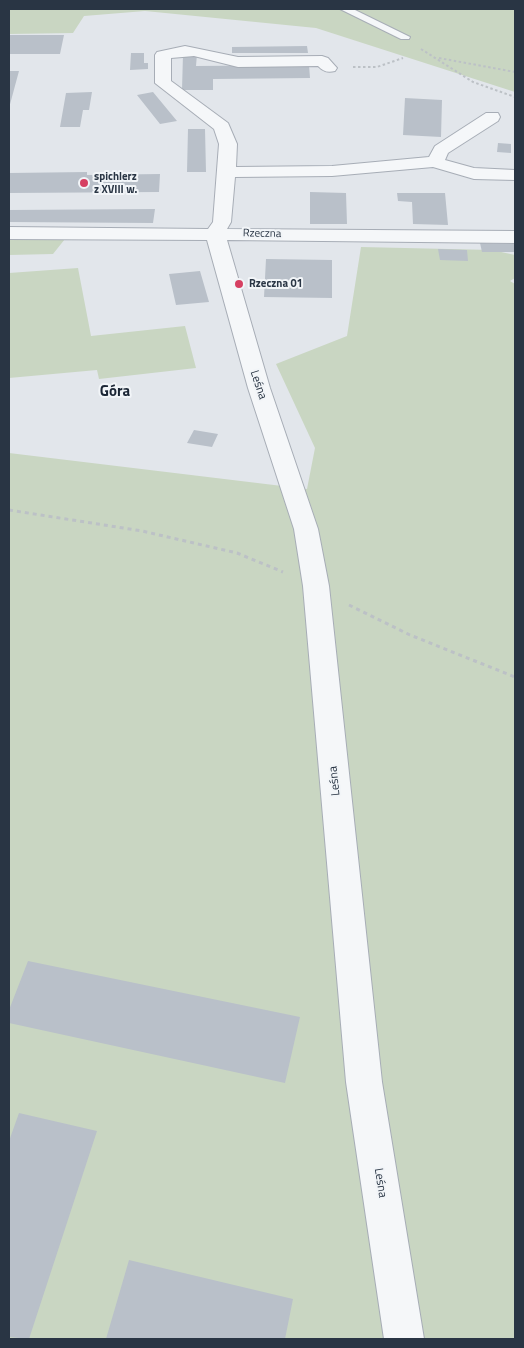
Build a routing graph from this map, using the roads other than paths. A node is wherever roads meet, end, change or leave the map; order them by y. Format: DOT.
graph roads {
  1 [pos="345,9"];
  2 [pos="405,37"];
  3 [pos="329,68"];
  4 [pos="492,117"];
  5 [pos="435,162"];
  6 [pos="227,172"];
  7 [pos="515,175"];
  8 [pos="9,233"];
  9 [pos="215,233"];
  10 [pos="515,237"];
  11 [pos="404,1339"];
  1 -- 2 [label="lane"];
  3 -- 6 [label="street"];
  4 -- 5 [label="street"];
  5 -- 6 [label="street"];
  5 -- 7 [label="street"];
  6 -- 9 [label="street"];
  8 -- 9 [label="street, Rzeczna"];
  9 -- 10 [label="street, Rzeczna"];
  9 -- 11 [label="street, Leśna"];
}
